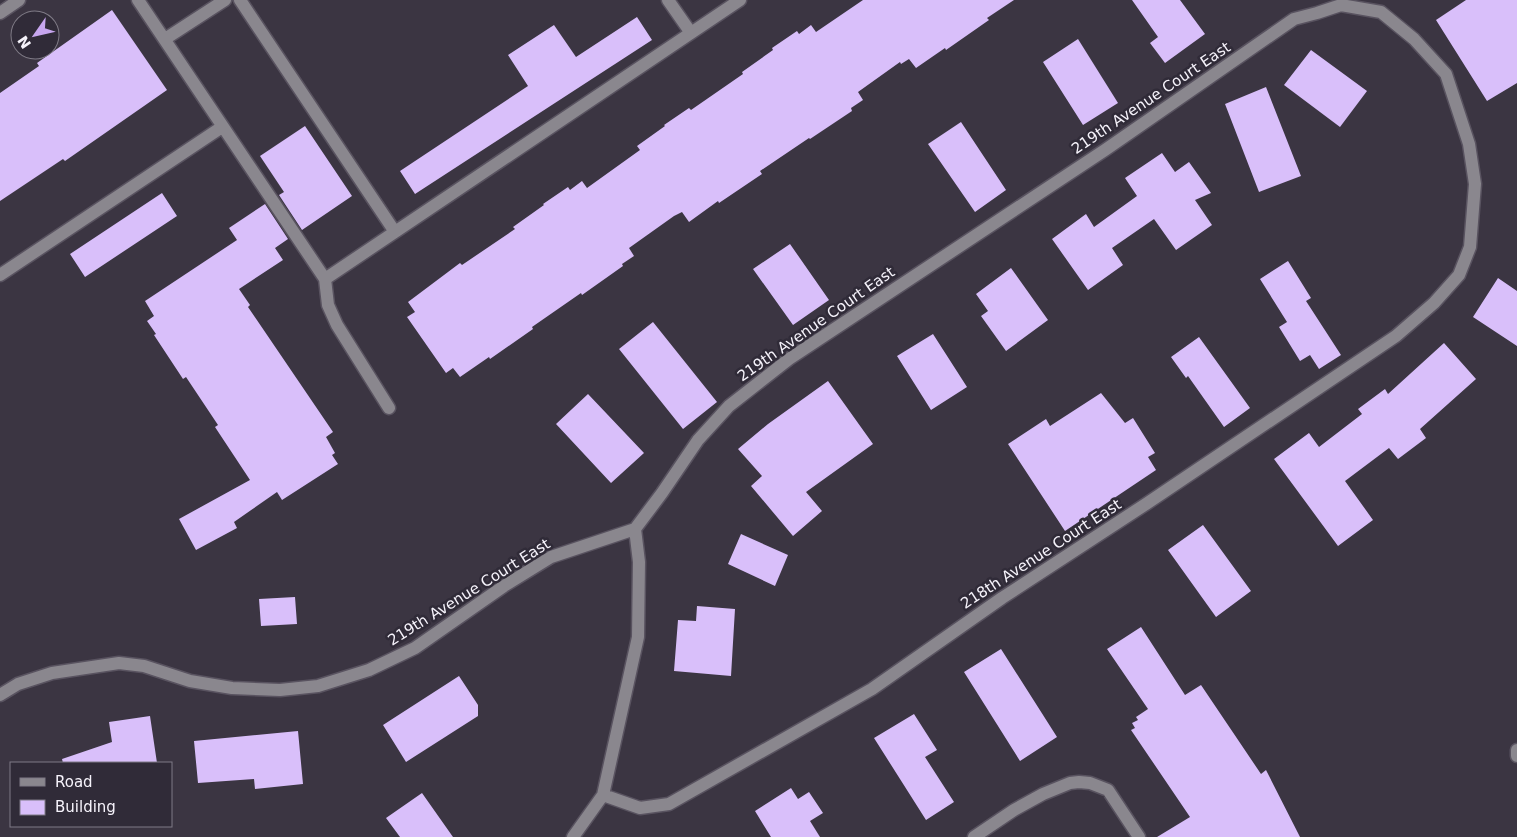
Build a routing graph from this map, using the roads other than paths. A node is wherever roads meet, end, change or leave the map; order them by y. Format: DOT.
graph roads {
  1 [pos="19,0"];
  2 [pos="138,0"];
  3 [pos="225,0"];
  4 [pos="240,0"];
  5 [pos="668,0"];
  6 [pos="740,0"];
  7 [pos="0,13"];
  8 [pos="1294,19"];
  9 [pos="691,33"];
  10 [pos="165,39"];
  11 [pos="222,127"];
  12 [pos="394,232"];
  13 [pos="0,275"];
  14 [pos="325,279"];
  15 [pos="389,408"];
  16 [pos="635,529"];
  17 [pos="0,694"];
  18 [pos="1517,750"];
  19 [pos="1517,756"];
  20 [pos="603,795"];
  21 [pos="573,837"];
  22 [pos="974,837"];
  23 [pos="1139,837"];
  1 -- 7 [label="street"];
  2 -- 10 [label="street"];
  3 -- 10 [label="street"];
  4 -- 12 [label="street"];
  5 -- 9 [label="street"];
  6 -- 9 [label="street"];
  8 -- 16 [label="street, 219th Avenue Court East"];
  8 -- 20 [label="street, 218th Avenue Court East"];
  9 -- 12 [label="street"];
  10 -- 11 [label="street"];
  11 -- 13 [label="street"];
  11 -- 14 [label="street"];
  12 -- 14 [label="street"];
  14 -- 15 [label="street"];
  16 -- 17 [label="street, 219th Avenue Court East"];
  16 -- 20 [label="street"];
  18 -- 19 [label="street"];
  20 -- 21 [label="street"];
  22 -- 23 [label="street"];
}
